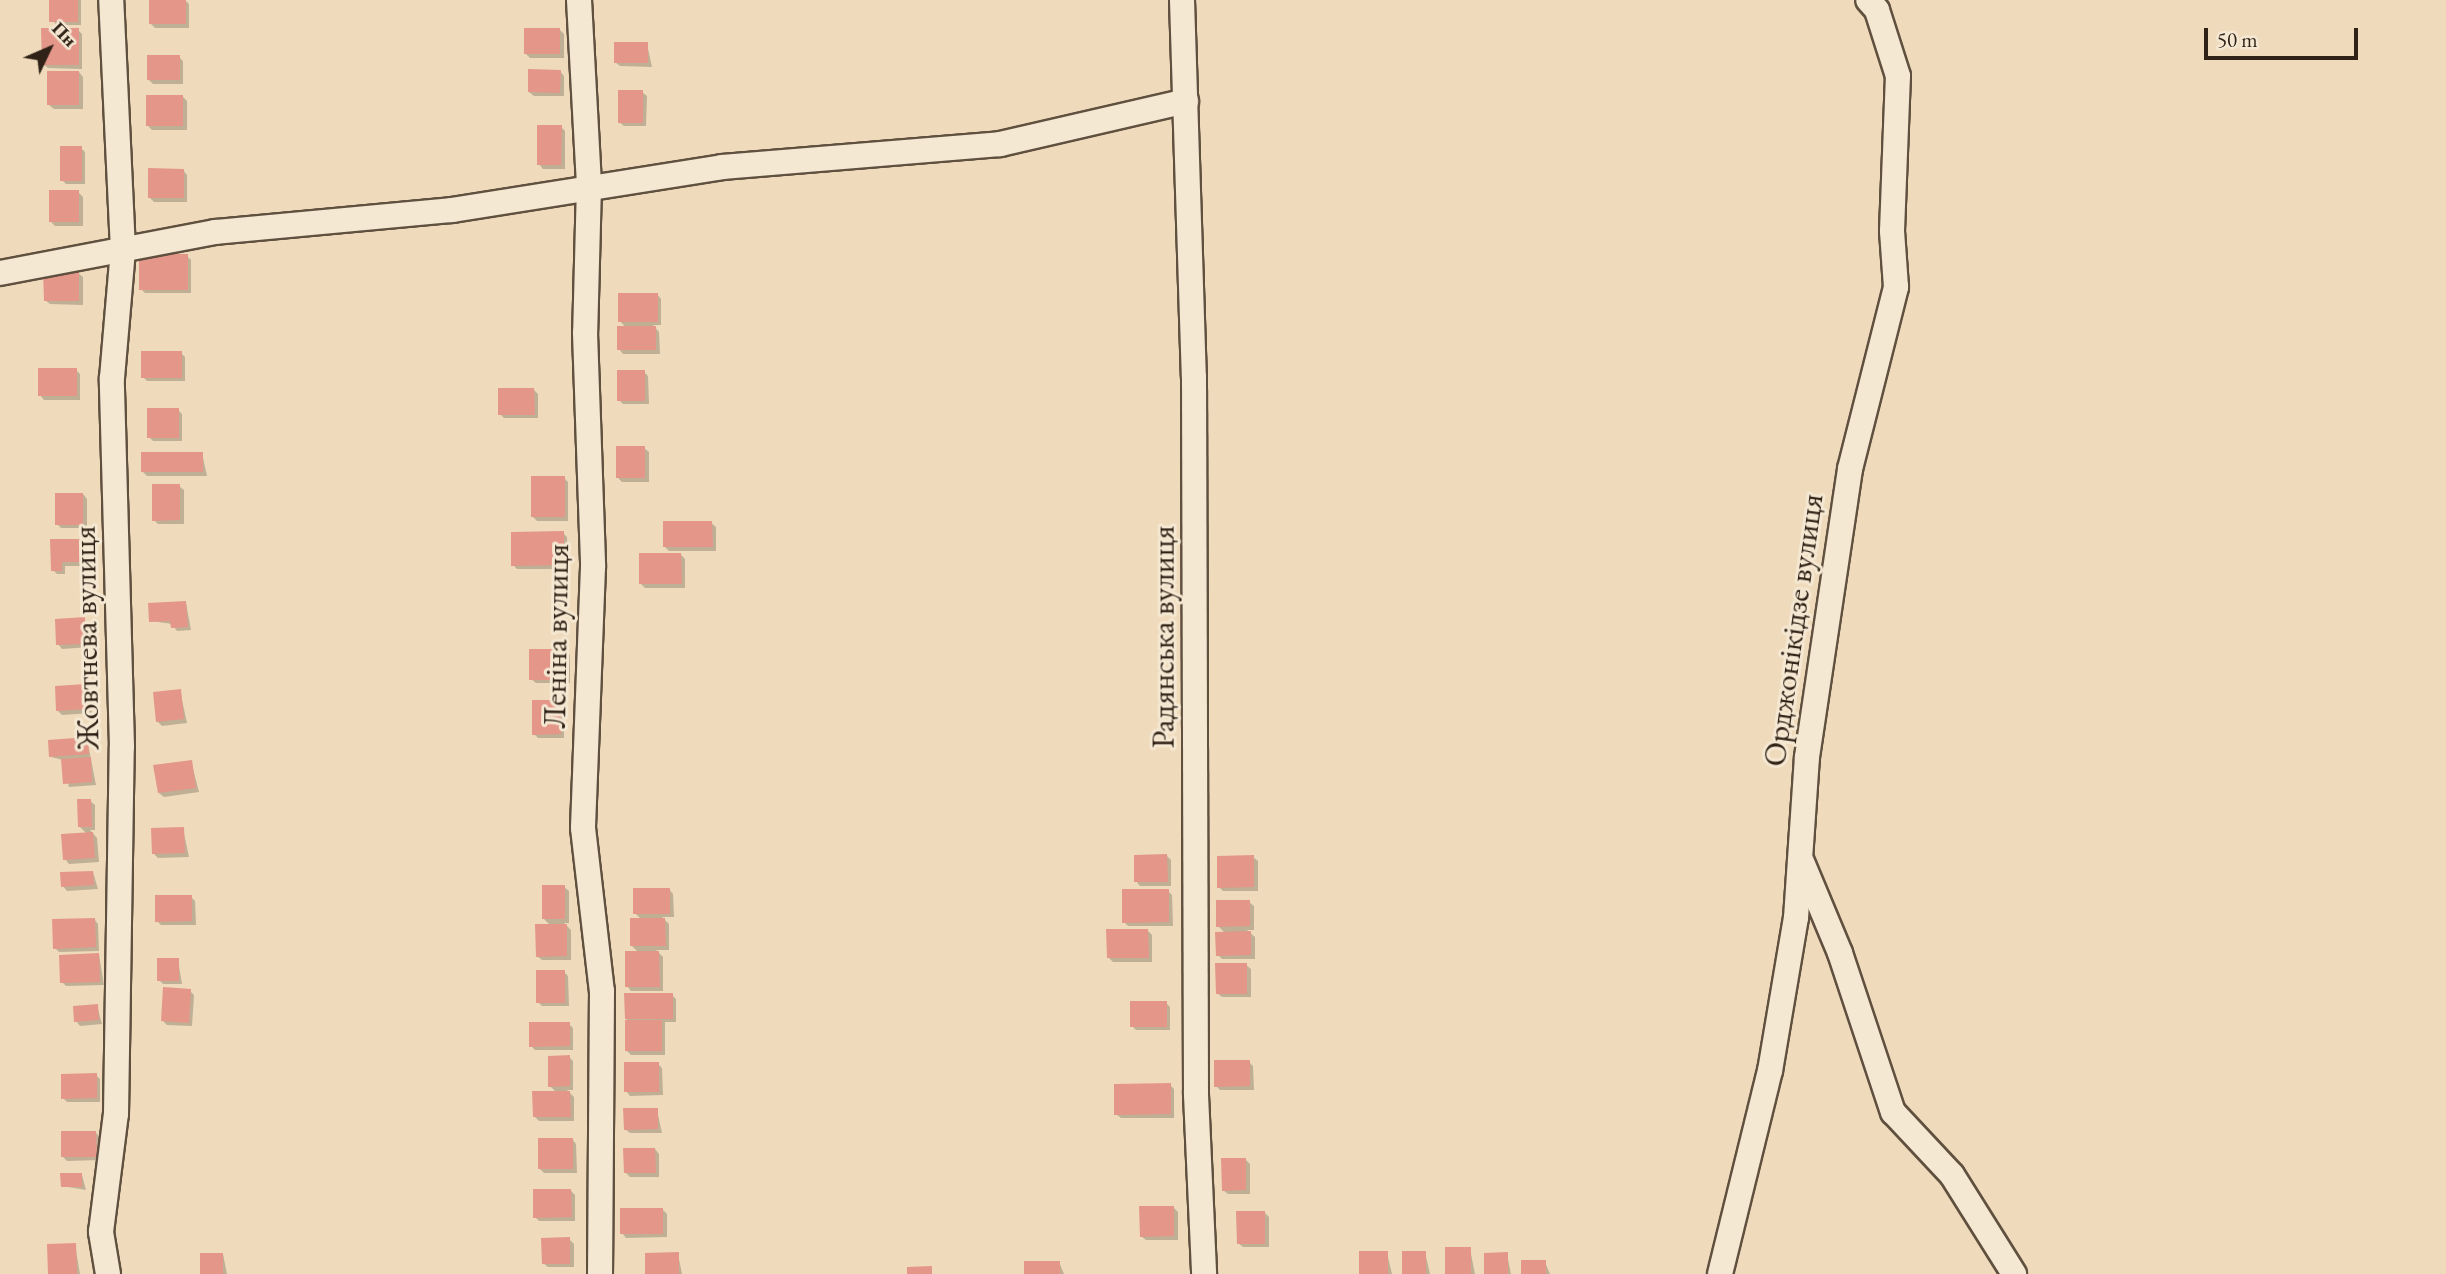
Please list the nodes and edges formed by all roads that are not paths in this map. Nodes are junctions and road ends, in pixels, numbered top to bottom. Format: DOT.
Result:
graph roads {
  1 [pos="111,0"];
  2 [pos="579,0"];
  3 [pos="1182,0"];
  4 [pos="1868,0"];
  5 [pos="1186,101"];
  6 [pos="589,186"];
  7 [pos="122,250"];
  8 [pos="0,273"];
  9 [pos="1800,858"];
  10 [pos="108,1274"];
  11 [pos="600,1274"];
  12 [pos="1204,1274"];
  13 [pos="1720,1274"];
  14 [pos="2014,1274"];
  1 -- 7 [label="street, Жовтнева вулиця"];
  2 -- 6 [label="street, Леніна вулиця"];
  3 -- 5 [label="street, Радянська вулиця"];
  4 -- 9 [label="street, Орджонікідзе вулиця"];
  5 -- 6 [label="street"];
  5 -- 12 [label="street, Радянська вулиця"];
  6 -- 7 [label="street"];
  6 -- 11 [label="street, Леніна вулиця"];
  7 -- 8 [label="street"];
  7 -- 10 [label="street, Жовтнева вулиця"];
  9 -- 13 [label="street, Орджонікідзе вулиця"];
  9 -- 14 [label="street"];
}
